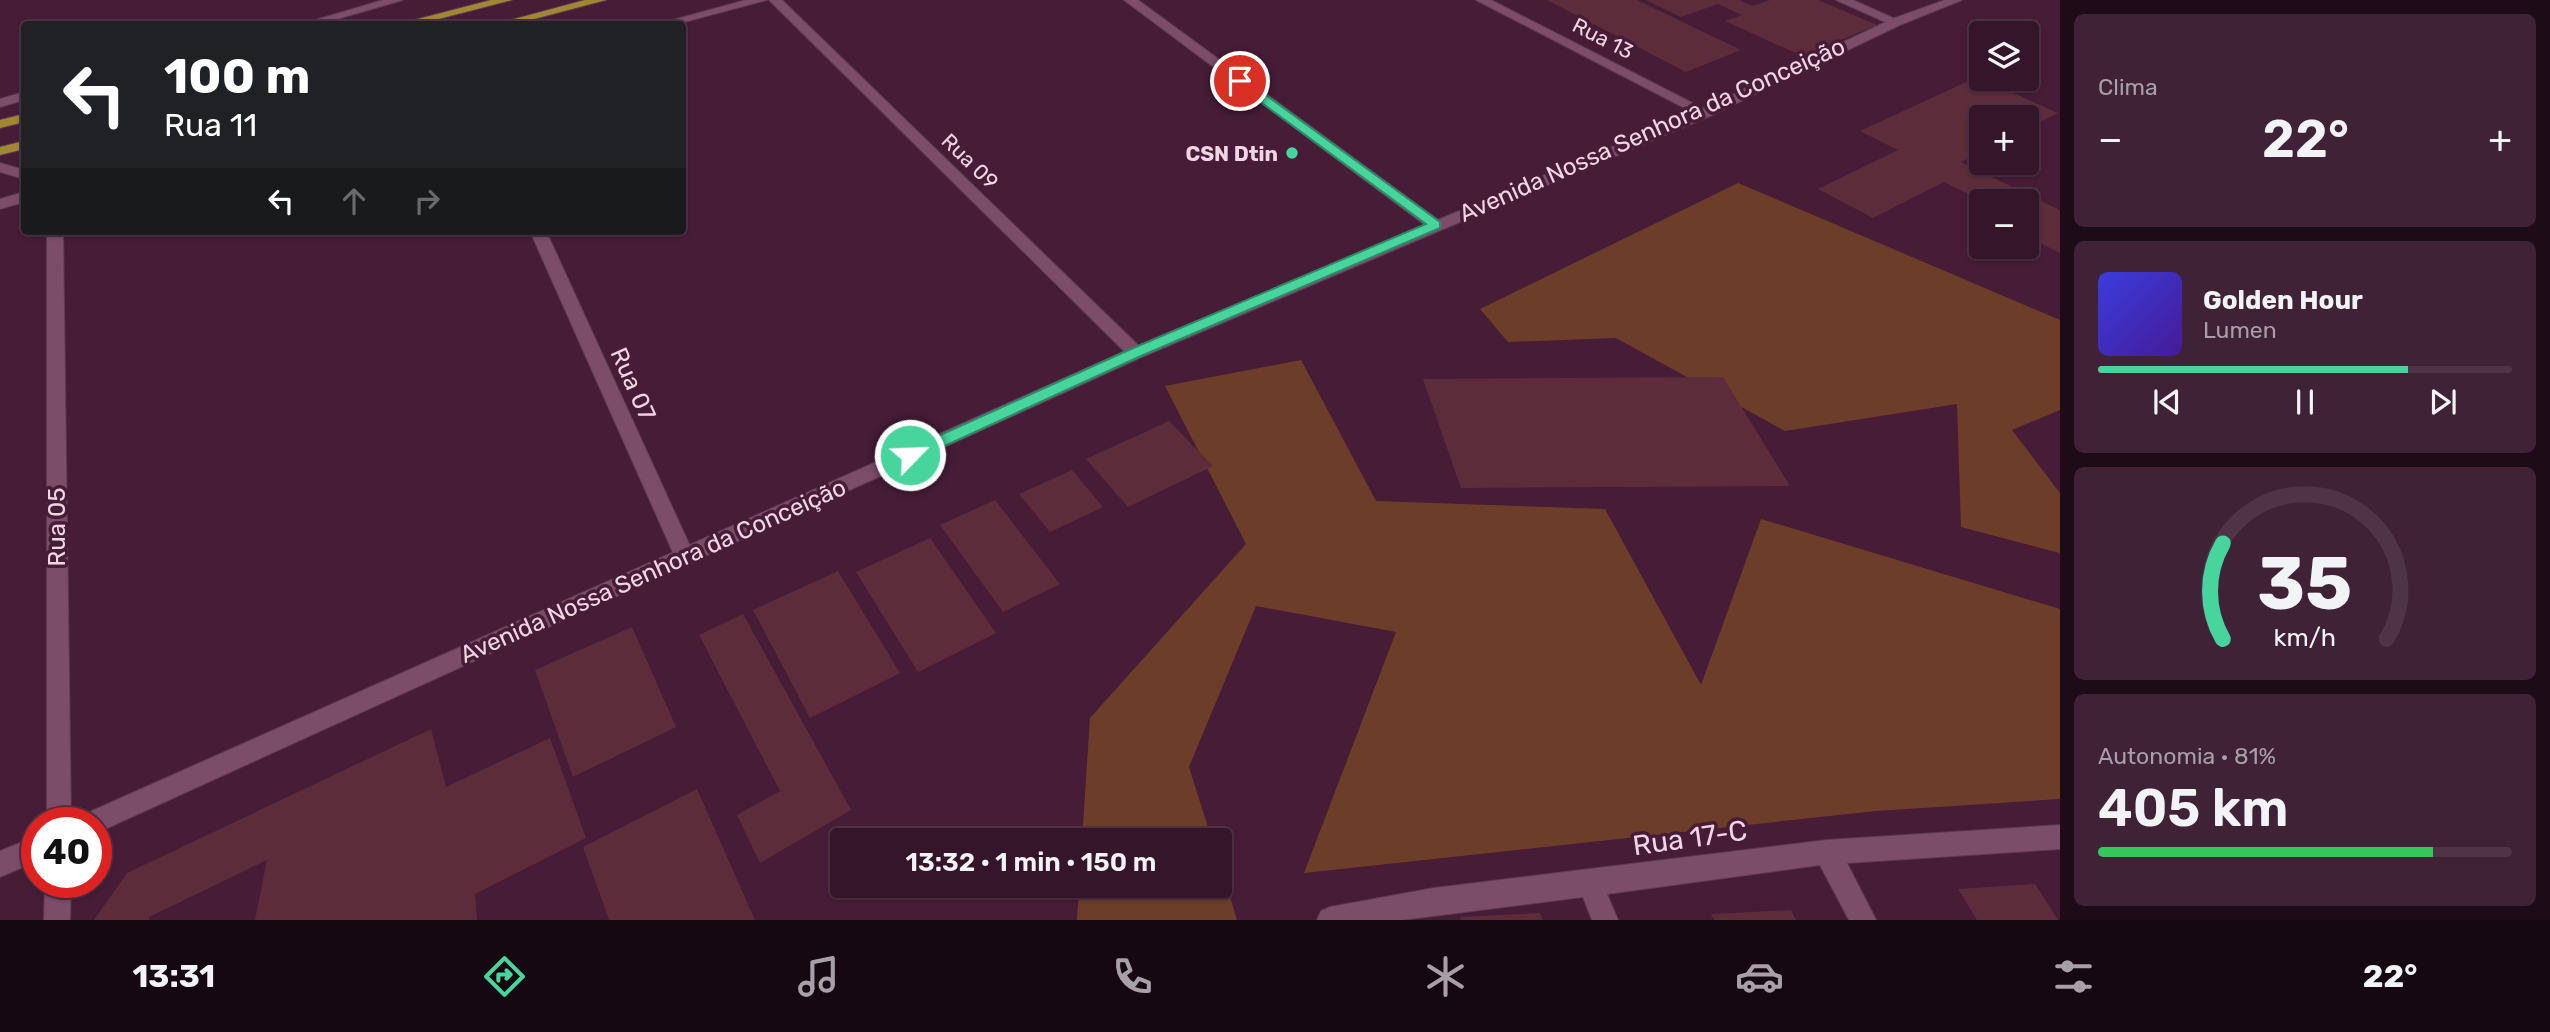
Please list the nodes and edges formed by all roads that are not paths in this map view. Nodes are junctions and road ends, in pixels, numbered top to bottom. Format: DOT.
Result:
graph roads {
  1 [pos="397,0"];
  2 [pos="506,0"];
  3 [pos="600,0"];
  4 [pos="761,0"];
  5 [pos="775,0"];
  6 [pos="1130,0"];
  7 [pos="1482,0"];
  8 [pos="1842,0"];
  9 [pos="1949,1"];
  10 [pos="319,21"];
  11 [pos="418,21"];
  12 [pos="514,21"];
  13 [pos="676,21"];
  14 [pos="1896,22"];
  15 [pos="21,97"];
  16 [pos="0,103"];
  17 [pos="1705,113"];
  18 [pos="21,119"];
  19 [pos="0,124"];
  20 [pos="21,146"];
  21 [pos="0,151"];
  22 [pos="0,167"];
  23 [pos="21,174"];
  24 [pos="21,198"];
  25 [pos="0,204"];
  26 [pos="1435,225"];
  27 [pos="55,235"];
  28 [pos="540,235"];
  29 [pos="1136,353"];
  30 [pos="685,557"];
  31 [pos="59,807"];
  32 [pos="112,814"];
  33 [pos="2060,837"];
  34 [pos="1827,852"];
  35 [pos="21,855"];
  36 [pos="0,864"];
  37 [pos="1590,883"];
  38 [pos="58,898"];
  39 [pos="1373,916"];
  40 [pos="57,920"];
  41 [pos="1330,920"];
  42 [pos="1605,920"];
  43 [pos="1863,920"];
  1 -- 10 [label="street"];
  2 -- 11 [label="main road"];
  3 -- 12 [label="main road"];
  4 -- 13 [label="street"];
  5 -- 29 [label="street, Rua 09"];
  6 -- 26 [label="street"];
  7 -- 17 [label="street, Rua 13"];
  8 -- 14 [label="street"];
  9 -- 14 [label="street, Avenida Nossa Senhora da Conceição"];
  14 -- 17 [label="street, Avenida Nossa Senhora da Conceição"];
  15 -- 16 [label="street"];
  17 -- 26 [label="street, Avenida Nossa Senhora da Conceição"];
  18 -- 19 [label="main road"];
  20 -- 21 [label="main road"];
  22 -- 23 [label="street"];
  24 -- 25 [label="street"];
  26 -- 29 [label="street, Avenida Nossa Senhora da Conceição"];
  27 -- 31 [label="street, Rua 05"];
  28 -- 30 [label="street, Rua 07"];
  29 -- 30 [label="street, Avenida Nossa Senhora da Conceição"];
  30 -- 32 [label="street, Avenida Nossa Senhora da Conceição"];
  33 -- 34 [label="street, Rua 17-C"];
  34 -- 37 [label="street, Rua 17-C"];
  34 -- 43 [label="street"];
  35 -- 36 [label="street"];
  37 -- 39 [label="street, Rua 17-C"];
  37 -- 42 [label="street"];
  38 -- 40 [label="street"];
  39 -- 41 [label="street, Rua 17-C"];
}
